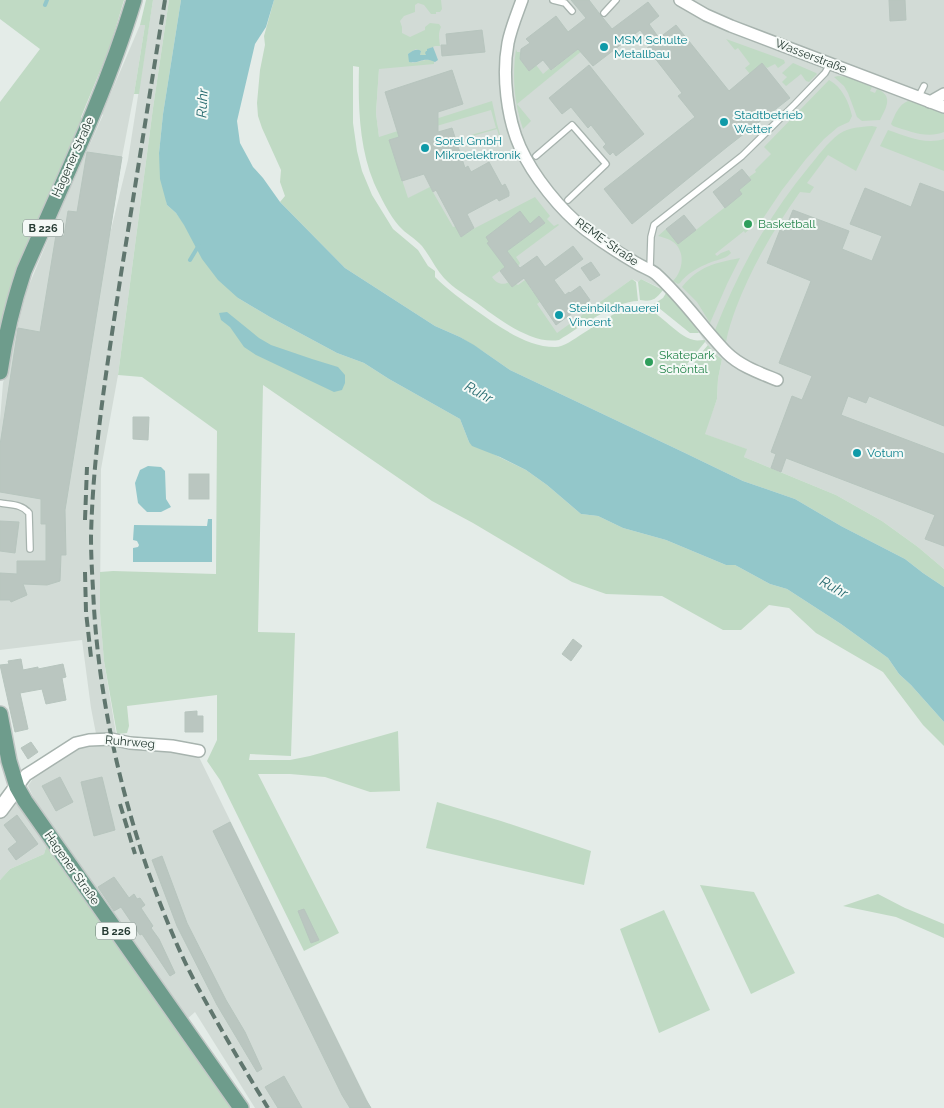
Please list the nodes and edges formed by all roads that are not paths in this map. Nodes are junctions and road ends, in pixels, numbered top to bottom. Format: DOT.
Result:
graph roads {
  1 [pos="134,0"];
  2 [pos="522,0"];
  3 [pos="553,0"];
  4 [pos="616,0"];
  5 [pos="686,2"];
  6 [pos="572,12"];
  7 [pos="604,13"];
  8 [pos="830,64"];
  9 [pos="924,86"];
  10 [pos="944,94"];
  11 [pos="918,98"];
  12 [pos="930,102"];
  13 [pos="944,107"];
  14 [pos="536,156"];
  15 [pos="568,200"];
  16 [pos="650,269"];
  17 [pos="0,372"];
  18 [pos="777,380"];
  19 [pos="0,504"];
  20 [pos="30,549"];
  21 [pos="0,714"];
  22 [pos="198,751"];
  23 [pos="17,787"];
  24 [pos="0,810"];
  25 [pos="241,1108"];
  1 -- 17 [label="main road, Hagener Straße / B 226"];
  2 -- 16 [label="street, REME-Straße"];
  3 -- 6 [label="lane"];
  4 -- 7 [label="lane"];
  5 -- 8 [label="street, Wasserstraße"];
  8 -- 11 [label="street, Wasserstraße"];
  8 -- 16 [label="lane"];
  9 -- 11 [label="lane"];
  10 -- 12 [label="street"];
  11 -- 12 [label="street, Wasserstraße"];
  12 -- 13 [label="street, Wasserstraße"];
  14 -- 15 [label="lane"];
  16 -- 18 [label="street, REME-Straße"];
  19 -- 20 [label="lane"];
  21 -- 23 [label="main road, Hagener Straße / B 226"];
  22 -- 23 [label="street, Ruhrweg"];
  23 -- 24 [label="street"];
  23 -- 25 [label="main road, Hagener Straße / B 226"];
}
